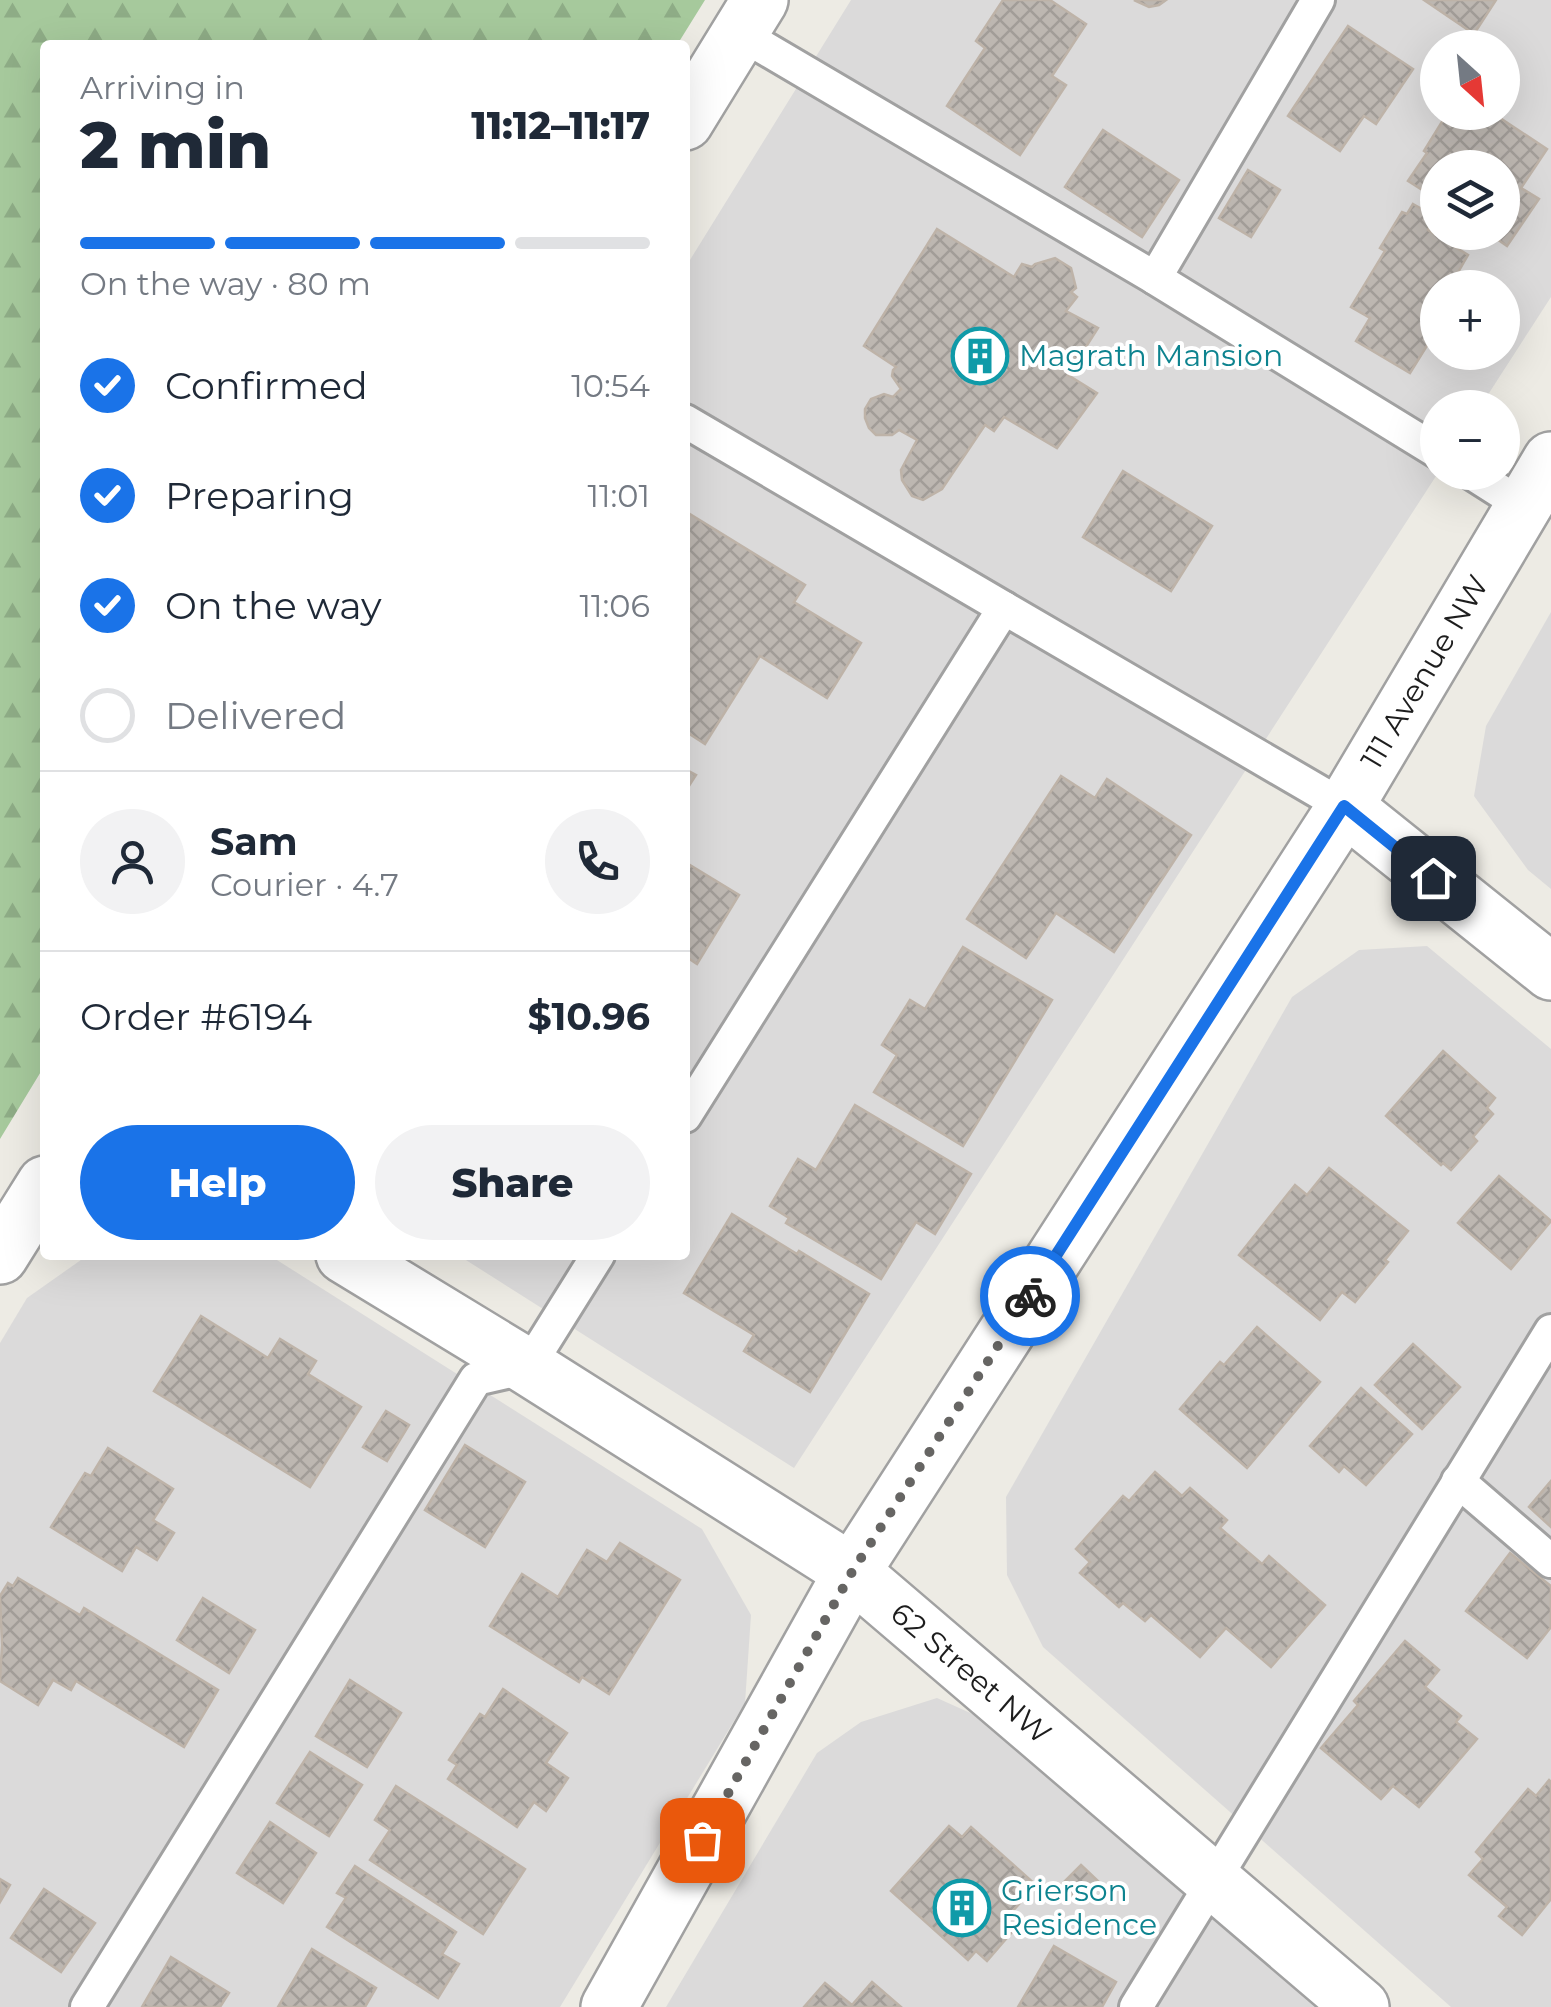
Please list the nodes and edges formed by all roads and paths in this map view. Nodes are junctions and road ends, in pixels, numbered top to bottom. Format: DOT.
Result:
graph roads {
  1 [pos="1318,0"];
  2 [pos="749,16"];
  3 [pos="690,114"];
  4 [pos="1155,278"];
  5 [pos="690,424"];
  6 [pos="1420,441"];
  7 [pos="1551,460"];
  8 [pos="1498,490"];
  9 [pos="1522,505"];
  10 [pos="1004,608"];
  11 [pos="1344,806"];
  12 [pos="1551,972"];
  13 [pos="690,1108"];
  14 [pos="40,1192"];
  15 [pos="0,1256"];
  16 [pos="352,1260"];
  17 [pos="595,1260"];
  18 [pos="1551,1331"];
  19 [pos="528,1367"];
  20 [pos="1458,1481"];
  21 [pos="1551,1560"];
  22 [pos="852,1572"];
  23 [pos="1212,1880"];
  24 [pos="88,2007"];
  25 [pos="609,2007"];
  26 [pos="1136,2007"];
  27 [pos="1361,2007"];
  1 -- 4 [label="lane"];
  2 -- 3 [label="street"];
  2 -- 4 [label="lane"];
  4 -- 6 [label="lane"];
  5 -- 10 [label="lane"];
  7 -- 9 [label="street, 111 Avenue NW"];
  8 -- 9 [label="lane"];
  9 -- 11 [label="street, 111 Avenue NW"];
  10 -- 11 [label="lane"];
  10 -- 13 [label="lane"];
  11 -- 12 [label="street"];
  11 -- 22 [label="street, 111 Avenue NW"];
  14 -- 15 [label="street"];
  16 -- 19 [label="street, 62 Street NW"];
  17 -- 19 [label="lane"];
  18 -- 20 [label="lane"];
  19 -- 22 [label="street, 62 Street NW"];
  19 -- 24 [label="lane"];
  20 -- 21 [label="lane"];
  20 -- 23 [label="lane"];
  22 -- 23 [label="street, 62 Street NW"];
  22 -- 25 [label="street, 111 Avenue NW"];
  23 -- 26 [label="lane"];
  23 -- 27 [label="street, 62 Street NW"];
}
